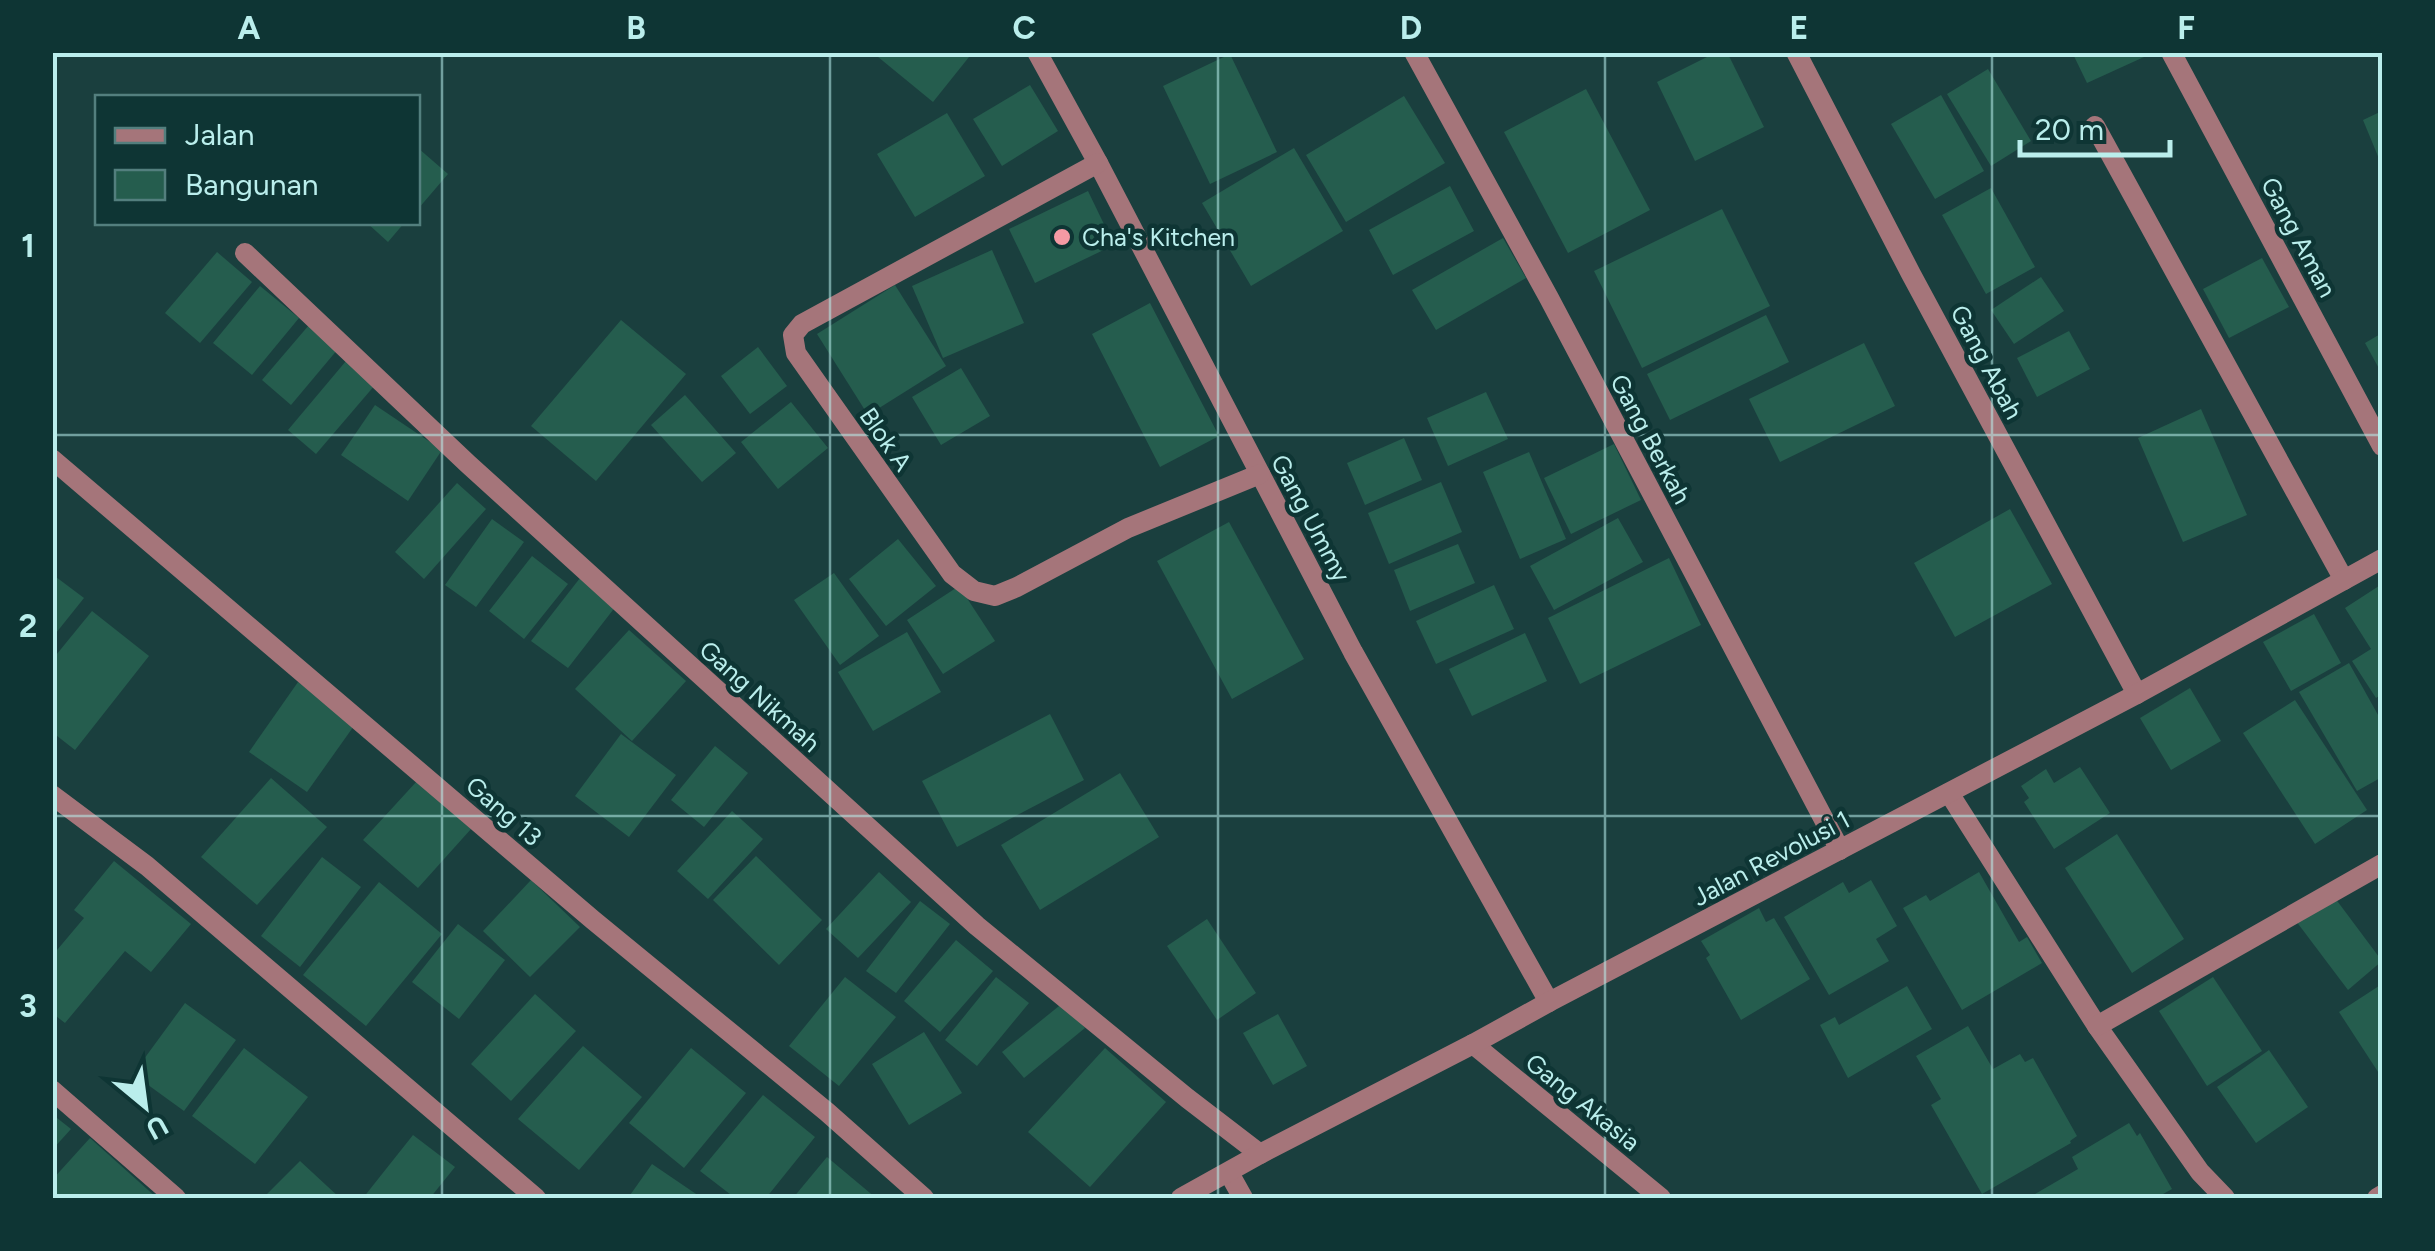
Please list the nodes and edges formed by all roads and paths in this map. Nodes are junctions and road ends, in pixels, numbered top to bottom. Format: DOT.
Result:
graph roads {
  1 [pos="1037,52"];
  2 [pos="1414,52"];
  3 [pos="1796,52"];
  4 [pos="2171,52"];
  5 [pos="2095,126"];
  6 [pos="1098,164"];
  7 [pos="245,252"];
  8 [pos="2382,446"];
  9 [pos="52,459"];
  10 [pos="1260,474"];
  11 [pos="2382,559"];
  12 [pos="2344,580"];
  13 [pos="2137,694"];
  14 [pos="1949,794"];
  15 [pos="52,795"];
  16 [pos="1840,850"];
  17 [pos="2382,864"];
  18 [pos="1549,1002"];
  19 [pos="2097,1026"];
  20 [pos="1473,1044"];
  21 [pos="52,1090"];
  22 [pos="1260,1154"];
  23 [pos="1229,1173"];
  24 [pos="176,1198"];
  25 [pos="536,1198"];
  26 [pos="924,1198"];
  27 [pos="1181,1198"];
  28 [pos="1244,1198"];
  29 [pos="1661,1198"];
  30 [pos="2225,1198"];
  1 -- 6 [label="street, Gang Ummy"];
  2 -- 16 [label="street, Gang Berkah"];
  3 -- 13 [label="street, Gang Abah"];
  4 -- 8 [label="street, Gang Aman"];
  5 -- 12 [label="street"];
  6 -- 10 [label="street, Gang Ummy"];
  6 -- 10 [label="street, Blok A"];
  7 -- 22 [label="street, Gang Nikmah"];
  9 -- 26 [label="street, Gang 13"];
  10 -- 18 [label="street, Gang Ummy"];
  11 -- 12 [label="street, Jalan Revolusi 1"];
  12 -- 13 [label="street, Jalan Revolusi 1"];
  13 -- 14 [label="street, Jalan Revolusi 1"];
  14 -- 16 [label="street, Jalan Revolusi 1"];
  14 -- 19 [label="street"];
  15 -- 25 [label="street"];
  16 -- 18 [label="street, Jalan Revolusi 1"];
  17 -- 19 [label="street"];
  18 -- 20 [label="street, Jalan Revolusi 1"];
  19 -- 30 [label="street"];
  20 -- 22 [label="street, Jalan Revolusi 1"];
  20 -- 29 [label="street, Gang Akasia"];
  21 -- 24 [label="street"];
  22 -- 23 [label="street, Jalan Revolusi 1"];
  23 -- 27 [label="street, Jalan Revolusi 1"];
  23 -- 28 [label="street"];
}
